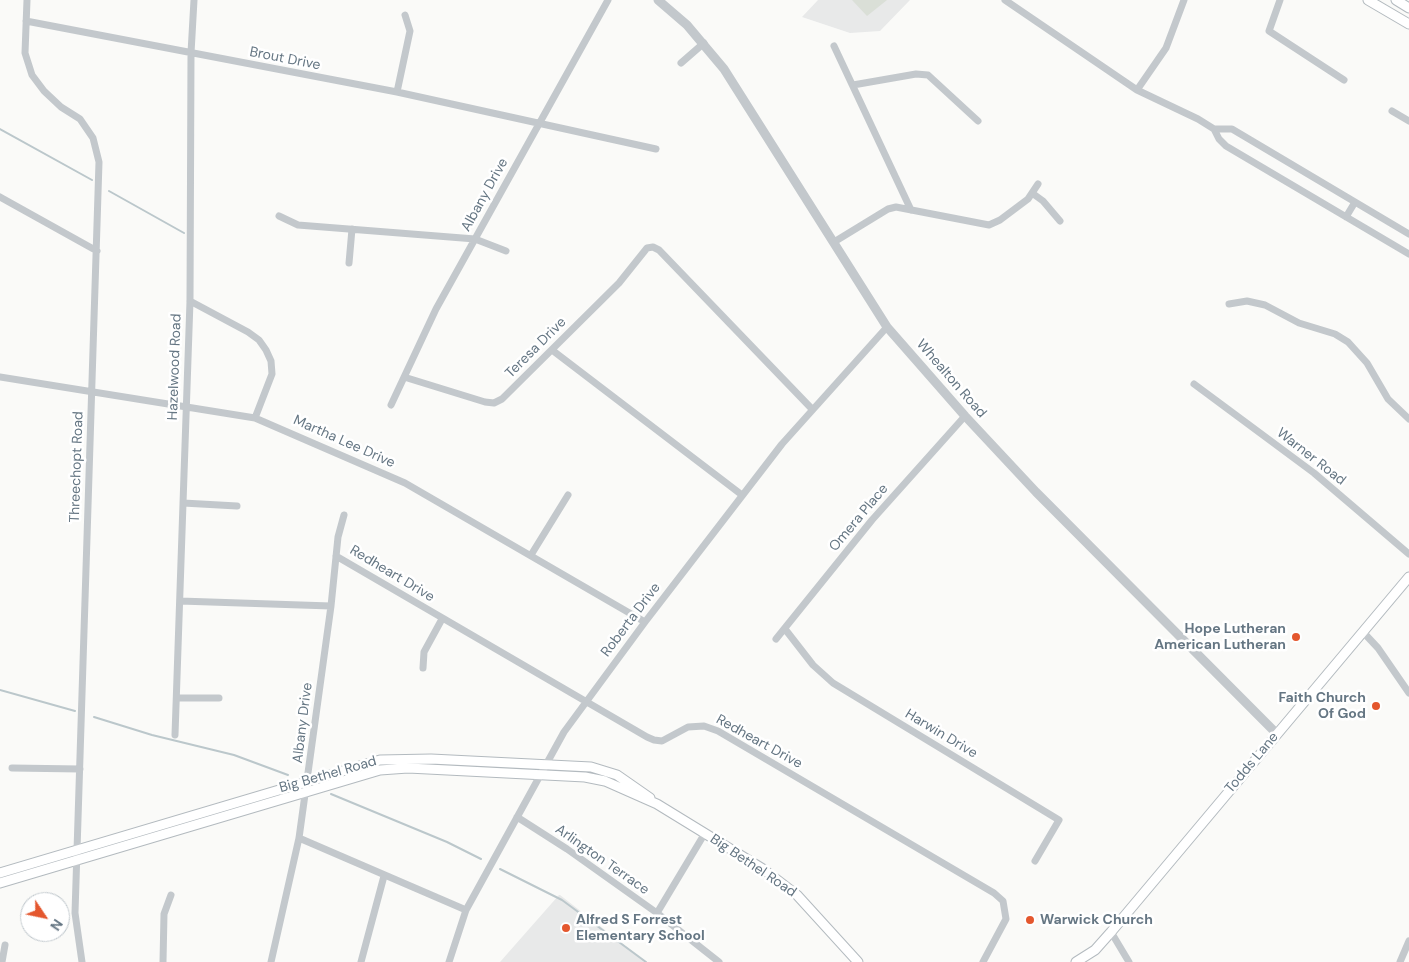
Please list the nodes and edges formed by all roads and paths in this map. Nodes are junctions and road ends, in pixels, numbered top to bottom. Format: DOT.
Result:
graph roads {
  1 [pos="27,0"];
  2 [pos="194,0"];
  3 [pos="608,0"];
  4 [pos="658,0"];
  5 [pos="1005,0"];
  6 [pos="1184,0"];
  7 [pos="1280,0"];
  8 [pos="1368,0"];
  9 [pos="1396,0"];
  10 [pos="1409,8"];
  11 [pos="405,15"];
  12 [pos="26,21"];
  13 [pos="1409,24"];
  14 [pos="704,44"];
  15 [pos="834,46"];
  16 [pos="191,54"];
  17 [pos="681,63"];
  18 [pos="1344,80"];
  19 [pos="853,85"];
  20 [pos="1137,90"];
  21 [pos="397,92"];
  22 [pos="1392,111"];
  23 [pos="978,121"];
  24 [pos="1409,121"];
  25 [pos="540,122"];
  26 [pos="1214,129"];
  27 [pos="656,148"];
  28 [pos="1038,184"];
  29 [pos="1032,193"];
  30 [pos="0,197"];
  31 [pos="1354,202"];
  32 [pos="911,210"];
  33 [pos="279,216"];
  34 [pos="1346,217"];
  35 [pos="1060,221"];
  36 [pos="352,230"];
  37 [pos="1409,234"];
  38 [pos="475,240"];
  39 [pos="834,242"];
  40 [pos="506,250"];
  41 [pos="97,251"];
  42 [pos="1409,254"];
  43 [pos="349,263"];
  44 [pos="190,301"];
  45 [pos="1229,304"];
  46 [pos="888,327"];
  47 [pos="552,350"];
  48 [pos="0,377"];
  49 [pos="404,377"];
  50 [pos="1194,384"];
  51 [pos="92,392"];
  52 [pos="186,405"];
  53 [pos="391,405"];
  54 [pos="812,409"];
  55 [pos="965,416"];
  56 [pos="255,418"];
  57 [pos="1409,419"];
  58 [pos="568,495"];
  59 [pos="742,495"];
  60 [pos="183,503"];
  61 [pos="236,506"];
  62 [pos="344,514"];
  63 [pos="1409,554"];
  64 [pos="532,555"];
  65 [pos="336,556"];
  66 [pos="1409,577"];
  67 [pos="180,601"];
  68 [pos="331,606"];
  69 [pos="442,619"];
  70 [pos="645,622"];
  71 [pos="785,629"];
  72 [pos="1363,632"];
  73 [pos="776,639"];
  74 [pos="422,668"];
  75 [pos="1409,693"];
  76 [pos="177,698"];
  77 [pos="219,698"];
  78 [pos="586,702"];
  79 [pos="1277,734"];
  80 [pos="175,735"];
  81 [pos="420,759"];
  82 [pos="545,765"];
  83 [pos="12,768"];
  84 [pos="419,769"];
  85 [pos="80,770"];
  86 [pos="539,775"];
  87 [pos="308,781"];
  88 [pos="306,791"];
  89 [pos="657,804"];
  90 [pos="516,817"];
  91 [pos="705,833"];
  92 [pos="299,838"];
  93 [pos="77,850"];
  94 [pos="77,860"];
  95 [pos="1035,860"];
  96 [pos="0,873"];
  97 [pos="384,876"];
  98 [pos="0,883"];
  99 [pos="171,895"];
  100 [pos="466,910"];
  101 [pos="656,913"];
  102 [pos="1111,932"];
  103 [pos="1409,941"];
  104 [pos="5,945"];
  105 [pos="1095,950"];
  106 [pos="2,962"];
  107 [pos="82,962"];
  108 [pos="163,962"];
  109 [pos="271,962"];
  110 [pos="361,962"];
  111 [pos="449,962"];
  112 [pos="719,962"];
  113 [pos="858,962"];
  114 [pos="983,962"];
  115 [pos="1076,962"];
  116 [pos="1089,962"];
  117 [pos="1129,962"];
  118 [pos="1400,962"];
  1 -- 12 [label="street, Threechopt Road"];
  2 -- 16 [label="street, Hazelwood Road"];
  3 -- 25 [label="street, Albany Drive"];
  4 -- 14 [label="street, Whealton Road"];
  5 -- 20 [label="street"];
  6 -- 20 [label="street"];
  7 -- 18 [label="street"];
  8 -- 13 [label="main road"];
  9 -- 10 [label="main road"];
  11 -- 21 [label="street"];
  12 -- 16 [label="street, Brout Drive"];
  12 -- 41 [label="street, Threechopt Road"];
  14 -- 17 [label="street"];
  14 -- 39 [label="street, Whealton Road"];
  15 -- 19 [label="street"];
  16 -- 21 [label="street, Brout Drive"];
  16 -- 44 [label="street, Hazelwood Road"];
  19 -- 23 [label="street"];
  19 -- 32 [label="street"];
  20 -- 26 [label="street"];
  21 -- 25 [label="street, Brout Drive"];
  22 -- 24 [label="street"];
  25 -- 27 [label="street, Brout Drive"];
  25 -- 38 [label="street, Albany Drive"];
  26 -- 31 [label="street"];
  26 -- 34 [label="street"];
  28 -- 29 [label="street"];
  29 -- 32 [label="street"];
  29 -- 35 [label="street"];
  30 -- 41 [label="street"];
  31 -- 34 [label="street"];
  31 -- 37 [label="street"];
  32 -- 39 [label="street"];
  33 -- 36 [label="street"];
  34 -- 42 [label="street"];
  36 -- 38 [label="street"];
  36 -- 43 [label="street"];
  38 -- 40 [label="street"];
  38 -- 49 [label="street, Albany Drive"];
  39 -- 46 [label="street, Whealton Road"];
  41 -- 51 [label="street, Threechopt Road"];
  44 -- 52 [label="street, Hazelwood Road"];
  44 -- 56 [label="street"];
  45 -- 57 [label="street"];
  46 -- 54 [label="street, Roberta Drive"];
  46 -- 55 [label="street, Whealton Road"];
  47 -- 49 [label="street, Teresa Drive"];
  47 -- 54 [label="street, Teresa Drive"];
  47 -- 59 [label="street"];
  48 -- 51 [label="street, Martha Lee Drive"];
  49 -- 53 [label="street, Albany Drive"];
  50 -- 63 [label="street, Warner Road"];
  51 -- 52 [label="street, Martha Lee Drive"];
  51 -- 85 [label="street, Threechopt Road"];
  52 -- 56 [label="street, Martha Lee Drive"];
  52 -- 60 [label="street, Hazelwood Road"];
  54 -- 59 [label="street, Roberta Drive"];
  55 -- 71 [label="street, Omera Place"];
  55 -- 79 [label="street, Whealton Road"];
  56 -- 64 [label="street, Martha Lee Drive"];
  58 -- 64 [label="street"];
  59 -- 70 [label="street, Roberta Drive"];
  60 -- 61 [label="street"];
  60 -- 67 [label="street, Hazelwood Road"];
  62 -- 65 [label="street, Albany Drive"];
  64 -- 70 [label="street, Martha Lee Drive"];
  65 -- 68 [label="street, Albany Drive"];
  65 -- 69 [label="street, Redheart Drive"];
  66 -- 72 [label="main road, Todds Lane"];
  67 -- 68 [label="street"];
  67 -- 76 [label="street, Hazelwood Road"];
  68 -- 87 [label="street, Albany Drive"];
  69 -- 74 [label="street"];
  69 -- 78 [label="street, Redheart Drive"];
  70 -- 78 [label="street, Roberta Drive"];
  71 -- 73 [label="street, Omera Place"];
  71 -- 95 [label="street, Harwin Drive"];
  72 -- 75 [label="street"];
  72 -- 79 [label="main road, Todds Lane"];
  76 -- 77 [label="street"];
  76 -- 80 [label="street, Hazelwood Road"];
  78 -- 82 [label="street, Roberta Drive"];
  78 -- 114 [label="street, Redheart Drive"];
  79 -- 102 [label="main road, Todds Lane"];
  81 -- 82 [label="main road, Big Bethel Road"];
  81 -- 84 [label="main road"];
  81 -- 87 [label="main road, Big Bethel Road"];
  82 -- 86 [label="street, Roberta Drive"];
  82 -- 89 [label="main road, Big Bethel Road"];
  83 -- 85 [label="street"];
  84 -- 86 [label="main road, Big Bethel Road"];
  84 -- 88 [label="main road, Big Bethel Road"];
  85 -- 93 [label="street, Threechopt Road"];
  86 -- 89 [label="main road, Big Bethel Road"];
  86 -- 90 [label="street, Roberta Drive"];
  87 -- 88 [label="street, Albany Drive"];
  87 -- 93 [label="main road, Big Bethel Road"];
  88 -- 92 [label="street, Albany Drive"];
  88 -- 94 [label="main road, Big Bethel Road"];
  89 -- 91 [label="main road, Big Bethel Road"];
  90 -- 100 [label="street, Roberta Drive"];
  90 -- 101 [label="street, Arlington Terrace"];
  91 -- 101 [label="street"];
  91 -- 113 [label="main road, Big Bethel Road"];
  92 -- 97 [label="street"];
  92 -- 109 [label="street, Albany Drive"];
  93 -- 94 [label="street, Threechopt Road"];
  93 -- 96 [label="main road, Big Bethel Road"];
  94 -- 98 [label="main road, Big Bethel Road"];
  94 -- 107 [label="street, Threechopt Road"];
  97 -- 100 [label="street"];
  97 -- 110 [label="street"];
  99 -- 108 [label="street"];
  100 -- 111 [label="street, Roberta Drive"];
  101 -- 112 [label="street, Arlington Terrace"];
  102 -- 105 [label="main road, Todds Lane"];
  102 -- 117 [label="street"];
  103 -- 118 [label="street"];
  104 -- 106 [label="street"];
  105 -- 115 [label="main road, Todds Lane"];
  105 -- 116 [label="main road, Todds Lane"];
}
